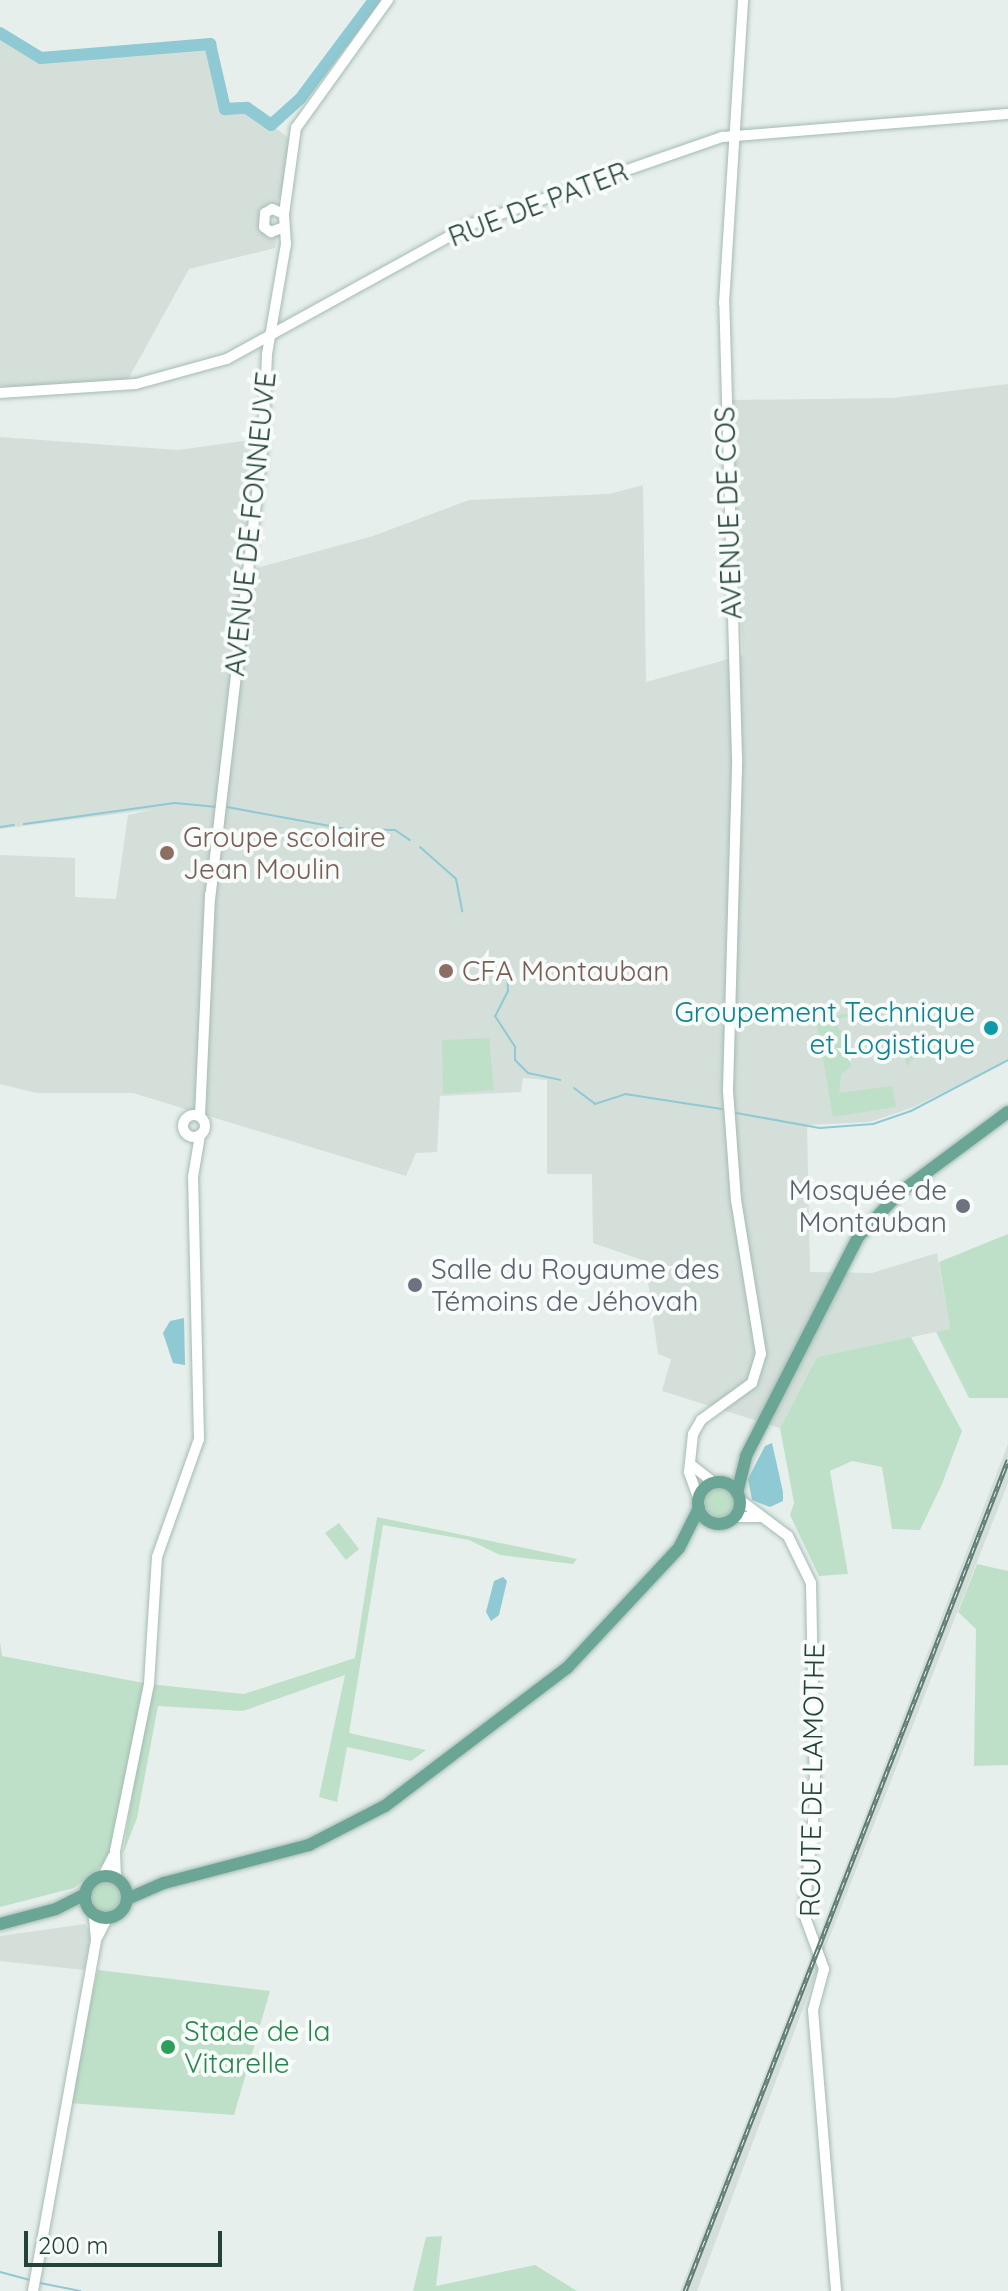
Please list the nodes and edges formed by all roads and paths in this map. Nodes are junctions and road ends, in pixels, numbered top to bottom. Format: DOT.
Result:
graph roads {
  1 [pos="388,0"];
  2 [pos="743,0"];
  3 [pos="1008,114"];
  4 [pos="733,136"];
  5 [pos="287,183"];
  6 [pos="272,209"];
  7 [pos="284,214"];
  8 [pos="284,227"];
  9 [pos="271,232"];
  10 [pos="284,251"];
  11 [pos="269,337"];
  12 [pos="0,393"];
  13 [pos="1008,1112"];
  14 [pos="196,1116"];
  15 [pos="187,1134"];
  16 [pos="200,1135"];
  17 [pos="194,1155"];
  18 [pos="746,1456"];
  19 [pos="690,1464"];
  20 [pos="716,1482"];
  21 [pos="738,1496"];
  22 [pos="699,1504"];
  23 [pos="733,1517"];
  24 [pos="768,1519"];
  25 [pos="714,1523"];
  26 [pos="679,1548"];
  27 [pos="114,1880"];
  28 [pos="164,1883"];
  29 [pos="85,1894"];
  30 [pos="127,1899"];
  31 [pos="56,1909"];
  32 [pos="97,1914"];
  33 [pos="0,1924"];
  34 [pos="34,2284"];
  35 [pos="836,2291"];
  1 -- 5 [label="street, AVENUE DE FONNEUVE"];
  2 -- 4 [label="street, AVENUE DE COS"];
  3 -- 4 [label="street, RUE DE PATER"];
  4 -- 11 [label="street, RUE DE PATER"];
  4 -- 19 [label="street, AVENUE DE COS"];
  5 -- 6 [label="street, AVENUE DE FONNEUVE"];
  5 -- 7 [label="street, AVENUE DE FONNEUVE"];
  6 -- 7 [label="street"];
  6 -- 9 [label="street, AVENUE DE FONNEUVE"];
  7 -- 8 [label="street, AVENUE DE FONNEUVE"];
  8 -- 9 [label="street"];
  8 -- 10 [label="street, AVENUE DE FONNEUVE"];
  9 -- 10 [label="street"];
  10 -- 11 [label="street, AVENUE DE FONNEUVE"];
  11 -- 12 [label="street, RUE DE PATER"];
  11 -- 14 [label="street, AVENUE DE FONNEUVE"];
  13 -- 18 [label="main road"];
  14 -- 15 [label="street"];
  14 -- 16 [label="street"];
  15 -- 16 [label="street"];
  15 -- 17 [label="street"];
  16 -- 17 [label="street"];
  17 -- 27 [label="street"];
  18 -- 20 [label="main road"];
  18 -- 21 [label="main road"];
  19 -- 20 [label="street"];
  19 -- 22 [label="street"];
  20 -- 21 [label="main road"];
  20 -- 22 [label="main road"];
  21 -- 23 [label="main road"];
  21 -- 24 [label="street, ROUTE DE LAMOTHE"];
  22 -- 25 [label="main road"];
  22 -- 26 [label="main road"];
  23 -- 24 [label="street"];
  23 -- 25 [label="main road"];
  24 -- 35 [label="street, ROUTE DE LAMOTHE"];
  25 -- 26 [label="main road"];
  26 -- 28 [label="main road"];
  27 -- 28 [label="main road"];
  27 -- 29 [label="main road"];
  27 -- 30 [label="main road"];
  28 -- 30 [label="main road"];
  29 -- 31 [label="main road"];
  29 -- 32 [label="main road"];
  30 -- 32 [label="main road"];
  31 -- 32 [label="main road"];
  31 -- 33 [label="main road"];
  32 -- 34 [label="street"];
}
